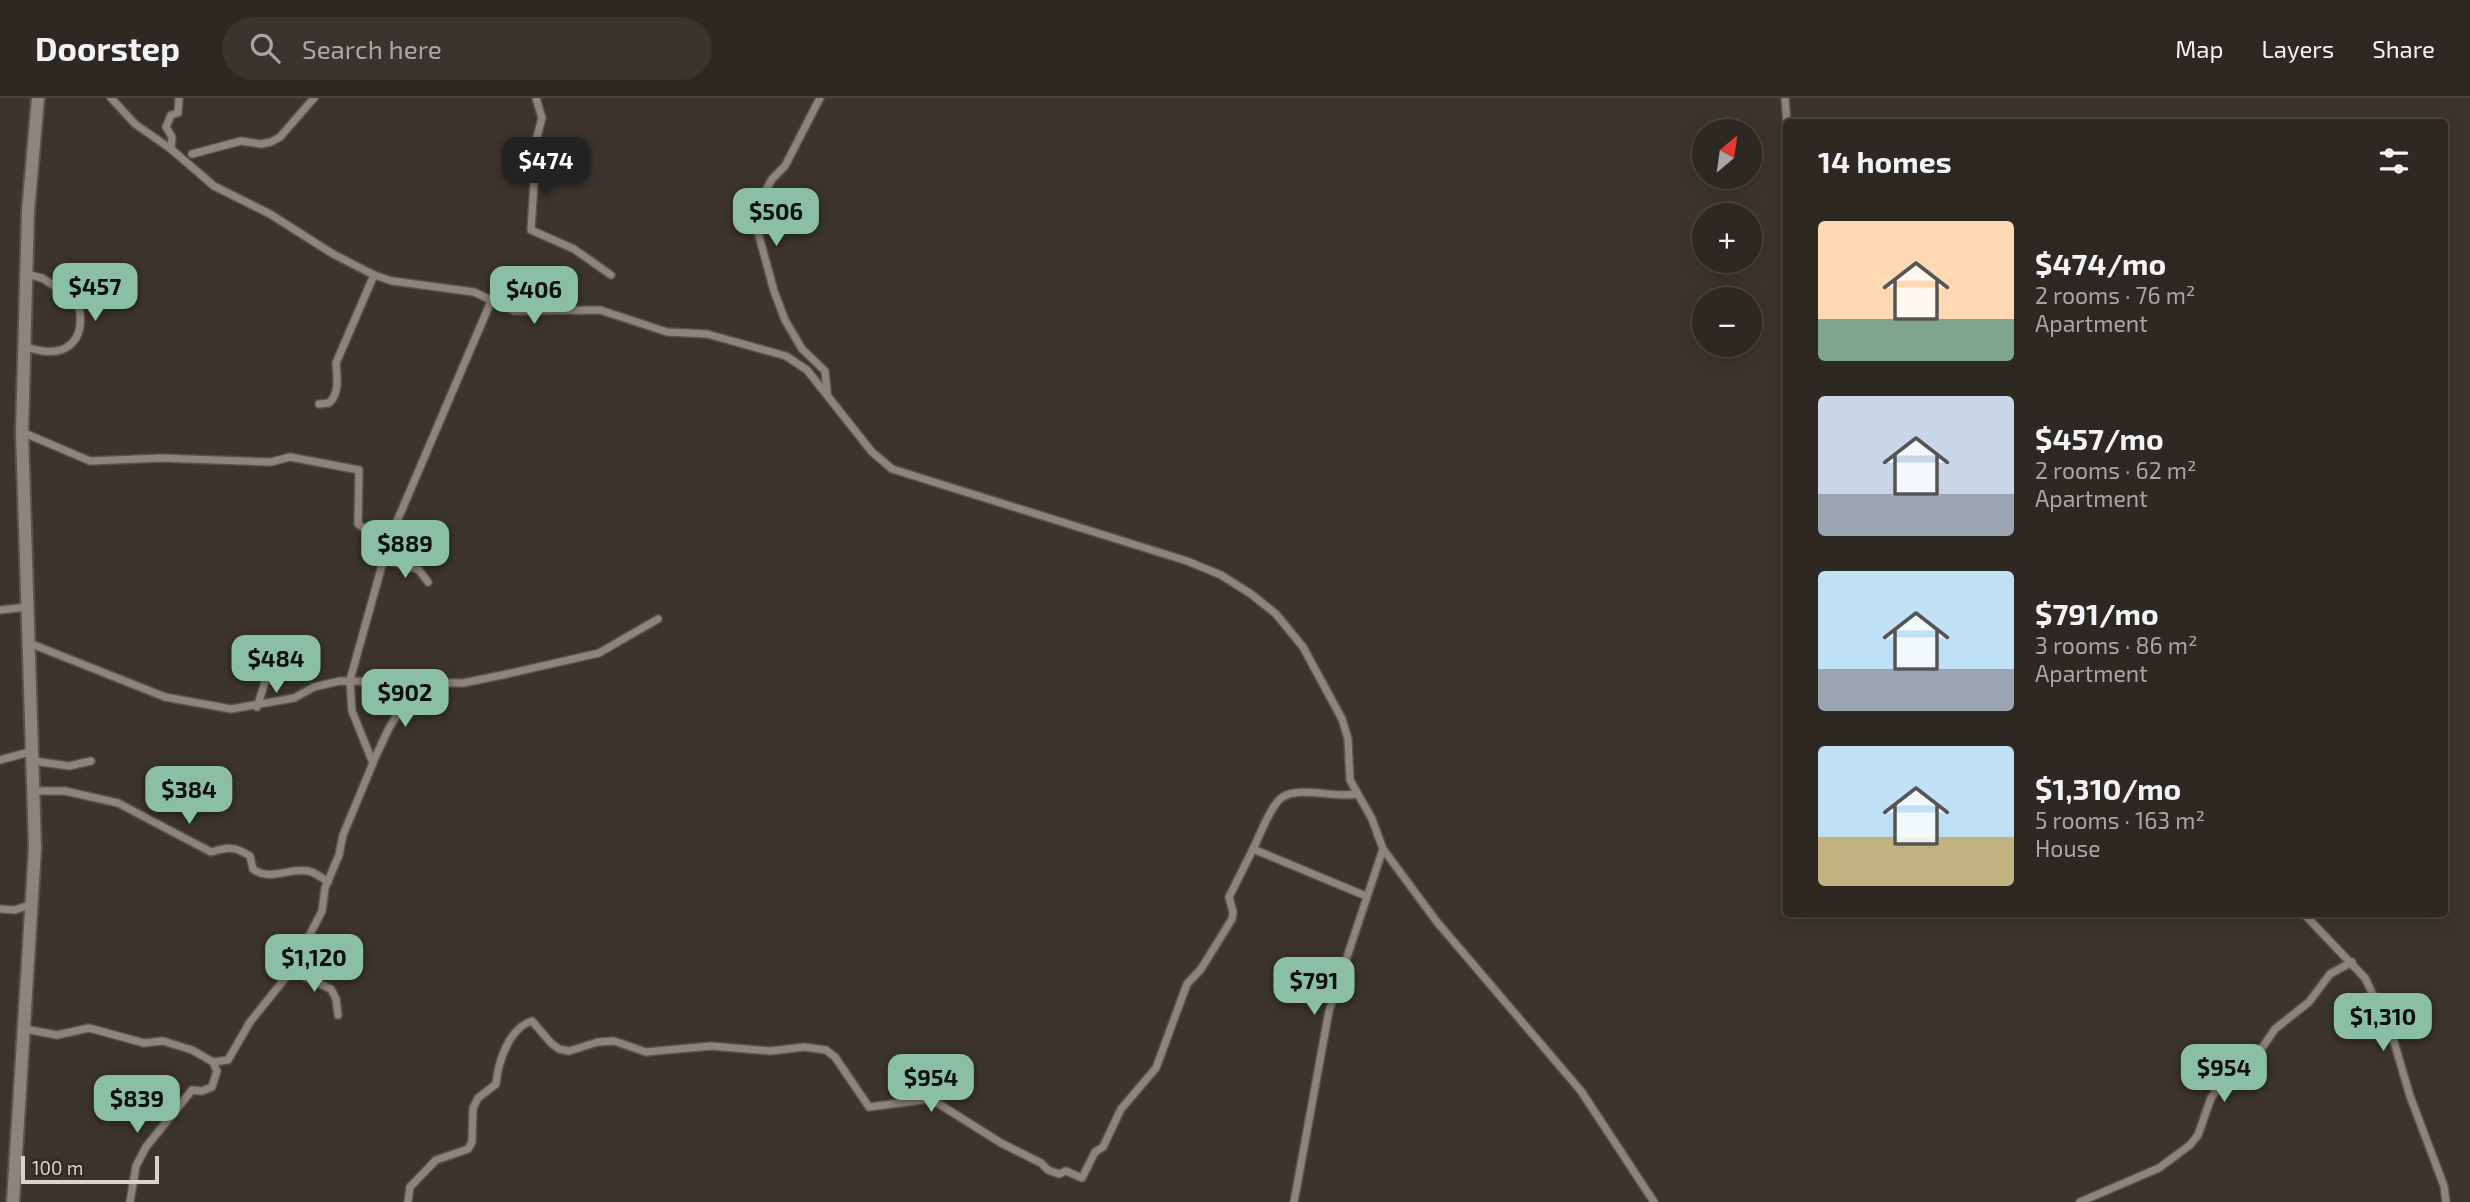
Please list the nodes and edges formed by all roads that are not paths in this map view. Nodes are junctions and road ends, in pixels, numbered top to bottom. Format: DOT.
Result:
graph roads {
  1 [pos="38,98"];
  2 [pos="111,98"];
  3 [pos="179,98"];
  4 [pos="314,98"];
  5 [pos="536,98"];
  6 [pos="820,98"];
  7 [pos="1785,98"];
  8 [pos="1787,119"];
  9 [pos="171,149"];
  10 [pos="192,154"];
  11 [pos="26,274"];
  12 [pos="374,275"];
  13 [pos="611,275"];
  14 [pos="492,299"];
  15 [pos="24,346"];
  16 [pos="827,392"];
  17 [pos="319,404"];
  18 [pos="22,432"];
  19 [pos="387,549"];
  20 [pos="383,559"];
  21 [pos="428,582"];
  22 [pos="28,607"];
  23 [pos="0,610"];
  24 [pos="658,620"];
  25 [pos="29,643"];
  26 [pos="268,673"];
  27 [pos="350,680"];
  28 [pos="417,683"];
  29 [pos="257,707"];
  30 [pos="33,756"];
  31 [pos="0,760"];
  32 [pos="91,761"];
  33 [pos="373,763"];
  34 [pos="34,791"];
  35 [pos="1356,794"];
  36 [pos="1252,849"];
  37 [pos="1383,849"];
  38 [pos="328,882"];
  39 [pos="1366,896"];
  40 [pos="33,903"];
  41 [pos="0,909"];
  42 [pos="2307,917"];
  43 [pos="2353,962"];
  44 [pos="291,971"];
  45 [pos="338,1016"];
  46 [pos="26,1029"];
  47 [pos="213,1062"];
  48 [pos="13,1197"];
  49 [pos="3,1202"];
  50 [pos="130,1202"];
  51 [pos="408,1202"];
  52 [pos="1294,1202"];
  53 [pos="1654,1202"];
  54 [pos="2080,1202"];
  55 [pos="2446,1202"];
  1 -- 11 [label="main road"];
  2 -- 9 [label="street"];
  3 -- 9 [label="street"];
  4 -- 10 [label="street"];
  5 -- 13 [label="street"];
  6 -- 16 [label="street"];
  7 -- 8 [label="street"];
  9 -- 12 [label="street"];
  11 -- 15 [label="main road"];
  11 -- 15 [label="street"];
  12 -- 14 [label="street"];
  12 -- 17 [label="street"];
  14 -- 16 [label="street"];
  14 -- 19 [label="street"];
  15 -- 18 [label="main road"];
  16 -- 35 [label="street"];
  18 -- 19 [label="street"];
  18 -- 22 [label="main road"];
  19 -- 20 [label="street"];
  20 -- 21 [label="street"];
  20 -- 27 [label="street"];
  22 -- 23 [label="street"];
  22 -- 25 [label="main road"];
  24 -- 28 [label="street"];
  25 -- 29 [label="street"];
  25 -- 30 [label="main road"];
  26 -- 29 [label="street"];
  27 -- 28 [label="street"];
  27 -- 29 [label="street"];
  27 -- 33 [label="street"];
  28 -- 33 [label="street"];
  30 -- 31 [label="street"];
  30 -- 32 [label="street"];
  30 -- 34 [label="main road"];
  33 -- 38 [label="street"];
  34 -- 38 [label="street"];
  34 -- 40 [label="main road"];
  35 -- 36 [label="street"];
  35 -- 37 [label="street"];
  36 -- 39 [label="street"];
  36 -- 51 [label="street"];
  37 -- 39 [label="street"];
  37 -- 53 [label="street"];
  38 -- 44 [label="street"];
  39 -- 52 [label="street"];
  40 -- 41 [label="street"];
  40 -- 46 [label="main road"];
  42 -- 43 [label="street"];
  43 -- 54 [label="street"];
  43 -- 55 [label="street"];
  44 -- 45 [label="street"];
  44 -- 47 [label="street"];
  46 -- 47 [label="street"];
  46 -- 48 [label="main road"];
  47 -- 50 [label="street"];
  48 -- 49 [label="street"];
}
